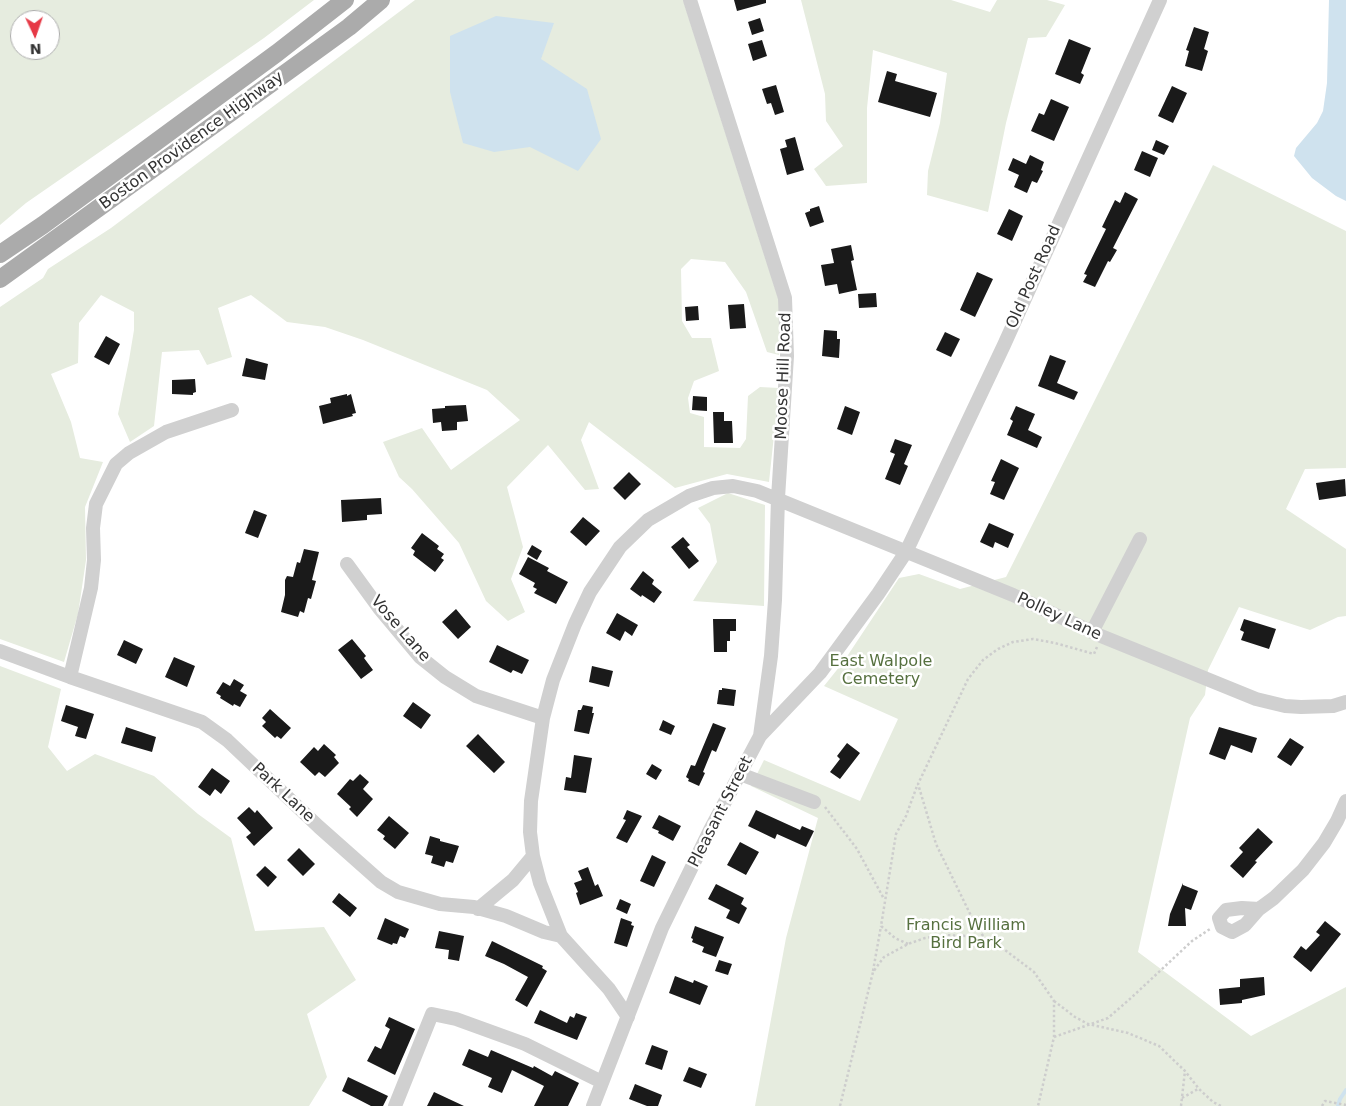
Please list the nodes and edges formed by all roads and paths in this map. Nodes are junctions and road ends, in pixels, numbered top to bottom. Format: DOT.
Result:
graph roads {
  1 [pos="345,0"];
  2 [pos="381,0"];
  3 [pos="690,0"];
  4 [pos="1160,0"];
  5 [pos="0,254"];
  6 [pos="0,279"];
  7 [pos="232,410"];
  8 [pos="778,498"];
  9 [pos="1140,539"];
  10 [pos="906,552"];
  11 [pos="347,564"];
  12 [pos="1097,634"];
  13 [pos="0,651"];
  14 [pos="70,677"];
  15 [pos="1346,702"];
  16 [pos="543,718"];
  17 [pos="760,736"];
  18 [pos="740,774"];
  19 [pos="918,784"];
  20 [pos="1346,801"];
  21 [pos="814,802"];
  22 [pos="533,856"];
  23 [pos="885,900"];
  24 [pos="478,909"];
  25 [pos="1221,924"];
  26 [pos="881,926"];
  27 [pos="561,936"];
  28 [pos="908,944"];
  29 [pos="990,944"];
  30 [pos="872,972"];
  31 [pos="1054,1001"];
  32 [pos="628,1017"];
  33 [pos="1088,1024"];
  34 [pos="1054,1037"];
  35 [pos="1185,1071"];
  36 [pos="602,1082"];
  37 [pos="1199,1089"];
  38 [pos="1182,1098"];
  39 [pos="1346,1105"];
  40 [pos="395,1106"];
  41 [pos="593,1106"];
  42 [pos="840,1106"];
  43 [pos="1038,1106"];
  44 [pos="1181,1106"];
  45 [pos="1221,1106"];
  46 [pos="1322,1106"];
  1 -- 5 [label="main road, Boston Providence Highway"];
  2 -- 6 [label="main road, Boston Providence Highway"];
  3 -- 8 [label="street, Moose Hill Road"];
  4 -- 10 [label="street, Old Post Road"];
  7 -- 14 [label="street"];
  8 -- 10 [label="street, Polley Lane"];
  8 -- 16 [label="street, Polley Lane"];
  8 -- 17 [label="street, Moose Hill Road"];
  9 -- 12 [label="street"];
  10 -- 12 [label="street, Polley Lane"];
  10 -- 17 [label="street, Pleasant Street"];
  11 -- 16 [label="street, Vose Lane"];
  12 -- 15 [label="street, Polley Lane"];
  12 -- 19 [label="path"];
  13 -- 14 [label="street, Park Lane"];
  14 -- 24 [label="street, Park Lane"];
  16 -- 22 [label="street, Polley Lane"];
  17 -- 18 [label="street, Pleasant Street"];
  18 -- 21 [label="street"];
  18 -- 32 [label="street, Pleasant Street"];
  19 -- 23 [label="path"];
  19 -- 29 [label="path"];
  20 -- 25 [label="street"];
  21 -- 23 [label="path"];
  22 -- 24 [label="street"];
  22 -- 27 [label="street, Polley Lane"];
  23 -- 26 [label="path"];
  24 -- 27 [label="street, Park Lane"];
  25 -- 33 [label="path"];
  26 -- 28 [label="path"];
  26 -- 30 [label="path"];
  27 -- 32 [label="street"];
  28 -- 29 [label="path"];
  28 -- 30 [label="path"];
  29 -- 31 [label="path"];
  30 -- 42 [label="path"];
  31 -- 33 [label="path"];
  31 -- 34 [label="path"];
  32 -- 36 [label="street, Pleasant Street"];
  33 -- 34 [label="path"];
  33 -- 35 [label="path"];
  34 -- 43 [label="path"];
  35 -- 37 [label="path"];
  35 -- 38 [label="path"];
  36 -- 40 [label="street"];
  36 -- 41 [label="street, Pleasant Street"];
  37 -- 38 [label="path"];
  37 -- 45 [label="path"];
  38 -- 44 [label="path"];
  39 -- 46 [label="path"];
}
